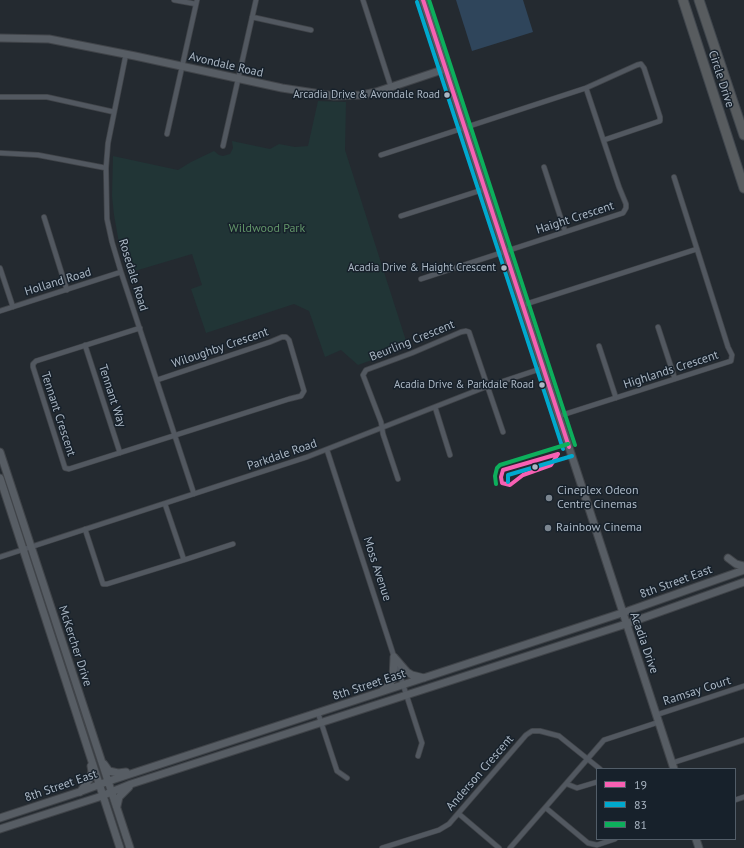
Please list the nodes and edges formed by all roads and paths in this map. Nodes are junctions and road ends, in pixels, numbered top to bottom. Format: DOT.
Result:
graph roads {
  1 [pos="174,0"];
  2 [pos="256,0"];
  3 [pos="363,0"];
  4 [pos="423,0"];
  5 [pos="678,0"];
  6 [pos="683,0"];
  7 [pos="700,0"];
  8 [pos="706,0"];
  9 [pos="196,2"];
  10 [pos="252,17"];
  11 [pos="311,30"];
  12 [pos="0,38"];
  13 [pos="715,43"];
  14 [pos="126,54"];
  15 [pos="183,66"];
  16 [pos="445,69"];
  17 [pos="238,79"];
  18 [pos="391,86"];
  19 [pos="586,88"];
  20 [pos="714,96"];
  21 [pos="0,97"];
  22 [pos="114,112"];
  23 [pos="465,128"];
  24 [pos="167,134"];
  25 [pos="744,134"];
  26 [pos="604,140"];
  27 [pos="223,146"];
  28 [pos="0,153"];
  29 [pos="381,155"];
  30 [pos="544,167"];
  31 [pos="106,168"];
  32 [pos="674,177"];
  33 [pos="744,188"];
  34 [pos="485,189"];
  35 [pos="401,216"];
  36 [pos="44,217"];
  37 [pos="565,231"];
  38 [pos="697,249"];
  39 [pos="505,251"];
  40 [pos="0,268"];
  41 [pos="121,272"];
  42 [pos="421,279"];
  43 [pos="67,290"];
  44 [pos="523,305"];
  45 [pos="13,307"];
  46 [pos="0,311"];
  47 [pos="658,326"];
  48 [pos="140,328"];
  49 [pos="85,345"];
  50 [pos="599,346"];
  51 [pos="542,368"];
  52 [pos="675,379"];
  53 [pos="157,380"];
  54 [pos="488,386"];
  55 [pos="616,398"];
  56 [pos="435,407"];
  57 [pos="559,416"];
  58 [pos="382,428"];
  59 [pos="503,432"];
  60 [pos="175,436"];
  61 [pos="327,450"];
  62 [pos="0,452"];
  63 [pos="120,453"];
  64 [pos="450,455"];
  65 [pos="0,478"];
  66 [pos="398,479"];
  67 [pos="194,494"];
  68 [pos="165,504"];
  69 [pos="85,529"];
  70 [pos="233,544"];
  71 [pos="31,547"];
  72 [pos="23,549"];
  73 [pos="0,557"];
  74 [pos="728,558"];
  75 [pos="184,560"];
  76 [pos="744,566"];
  77 [pos="744,570"];
  78 [pos="744,582"];
  79 [pos="622,613"];
  80 [pos="626,624"];
  81 [pos="394,657"];
  82 [pos="424,678"];
  83 [pos="403,685"];
  84 [pos="744,686"];
  85 [pos="380,692"];
  86 [pos="406,695"];
  87 [pos="318,713"];
  88 [pos="657,718"];
  89 [pos="321,723"];
  90 [pos="744,740"];
  91 [pos="418,756"];
  92 [pos="91,758"];
  93 [pos="587,759"];
  94 [pos="102,761"];
  95 [pos="673,766"];
  96 [pos="599,768"];
  97 [pos="146,769"];
  98 [pos="347,778"];
  99 [pos="109,781"];
  100 [pos="596,782"];
  101 [pos="99,784"];
  102 [pos="132,784"];
  103 [pos="566,784"];
  104 [pos="80,792"];
  105 [pos="112,792"];
  106 [pos="103,795"];
  107 [pos="83,802"];
  108 [pos="117,806"];
  109 [pos="546,808"];
  110 [pos="108,812"];
  111 [pos="459,814"];
  112 [pos="0,818"];
  113 [pos="0,829"];
  114 [pos="612,840"];
  115 [pos="120,848"];
  116 [pos="130,848"];
  117 [pos="382,848"];
  118 [pos="499,848"];
  119 [pos="510,848"];
  1 -- 9 [label="street"];
  2 -- 10 [label="street"];
  3 -- 18 [label="street"];
  4 -- 16 [label="main road, Acadia Drive"];
  5 -- 20 [label="highway"];
  6 -- 20 [label="highway, Circle Drive"];
  7 -- 13 [label="highway, Circle Drive"];
  8 -- 13 [label="highway"];
  9 -- 15 [label="street"];
  10 -- 11 [label="street"];
  10 -- 17 [label="street"];
  12 -- 14 [label="main road, Avondale Road"];
  13 -- 25 [label="highway, Circle Drive"];
  14 -- 15 [label="main road, Avondale Road"];
  14 -- 22 [label="street, Rosedale Road"];
  15 -- 17 [label="main road, Avondale Road"];
  15 -- 24 [label="street"];
  16 -- 18 [label="main road, Avondale Road"];
  16 -- 23 [label="main road, Acadia Drive"];
  17 -- 18 [label="main road, Avondale Road"];
  17 -- 27 [label="street"];
  19 -- 23 [label="street"];
  19 -- 26 [label="street, Haight Crescent"];
  19 -- 26 [label="street"];
  20 -- 33 [label="highway, Circle Drive"];
  21 -- 22 [label="street"];
  22 -- 31 [label="street, Rosedale Road"];
  23 -- 29 [label="street"];
  23 -- 34 [label="main road, Acadia Drive"];
  26 -- 37 [label="street, Haight Crescent"];
  28 -- 31 [label="street"];
  30 -- 37 [label="street"];
  31 -- 41 [label="street, Rosedale Road"];
  32 -- 38 [label="street"];
  34 -- 35 [label="street"];
  34 -- 39 [label="main road, Acadia Drive"];
  36 -- 43 [label="street"];
  37 -- 39 [label="street, Haight Crescent"];
  38 -- 44 [label="street"];
  38 -- 52 [label="street, Highlands Crescent"];
  39 -- 42 [label="street, Haight Crescent"];
  39 -- 44 [label="main road, Acadia Drive"];
  40 -- 45 [label="street"];
  41 -- 43 [label="street, Holland Road"];
  41 -- 48 [label="street, Rosedale Road"];
  43 -- 45 [label="street, Holland Road"];
  44 -- 51 [label="main road, Acadia Drive"];
  45 -- 46 [label="street, Holland Road"];
  47 -- 52 [label="street"];
  48 -- 49 [label="street, Tennant Crescent"];
  48 -- 53 [label="street, Rosedale Road"];
  49 -- 63 [label="street, Tennant Way"];
  49 -- 63 [label="street, Tennant Crescent"];
  50 -- 55 [label="street"];
  51 -- 54 [label="street, Parkdale Road"];
  51 -- 57 [label="main road, Acadia Drive"];
  52 -- 55 [label="street, Highlands Crescent"];
  53 -- 60 [label="street, Rosedale Road"];
  53 -- 60 [label="street, Wiloughby Crescent"];
  54 -- 56 [label="street, Parkdale Road"];
  54 -- 58 [label="street, Beurling Crescent"];
  54 -- 59 [label="street"];
  55 -- 57 [label="street, Highlands Crescent"];
  56 -- 58 [label="street, Parkdale Road"];
  56 -- 64 [label="street"];
  57 -- 79 [label="main road, Acadia Drive"];
  58 -- 61 [label="street, Parkdale Road"];
  58 -- 66 [label="street"];
  60 -- 63 [label="street, Tennant Crescent"];
  60 -- 67 [label="street, Rosedale Road"];
  61 -- 67 [label="street, Parkdale Road"];
  61 -- 81 [label="street, Moss Avenue"];
  62 -- 71 [label="main road, McKercher Drive"];
  65 -- 72 [label="main road, McKercher Drive"];
  67 -- 68 [label="street, Parkdale Road"];
  68 -- 69 [label="street, Parkdale Road"];
  68 -- 75 [label="street"];
  69 -- 71 [label="street, Parkdale Road"];
  69 -- 75 [label="street"];
  70 -- 75 [label="street"];
  71 -- 72 [label="street, Parkdale Road"];
  71 -- 94 [label="main road, McKercher Drive"];
  72 -- 73 [label="street, Parkdale Road"];
  72 -- 92 [label="main road, McKercher Drive"];
  74 -- 76 [label="main road"];
  77 -- 79 [label="main road, 8th Street East"];
  78 -- 80 [label="main road, 8th Street East"];
  79 -- 80 [label="main road, Acadia Drive"];
  79 -- 82 [label="main road, 8th Street East"];
  80 -- 86 [label="main road, 8th Street East"];
  80 -- 88 [label="main road, Acadia Drive"];
  81 -- 82 [label="main road"];
  81 -- 83 [label="street, Moss Avenue"];
  81 -- 85 [label="main road"];
  82 -- 83 [label="main road, 8th Street East"];
  83 -- 85 [label="main road, 8th Street East"];
  83 -- 86 [label="street, Moss Avenue"];
  84 -- 88 [label="street, Ramsay Court"];
  85 -- 87 [label="main road, 8th Street East"];
  86 -- 89 [label="main road, 8th Street East"];
  86 -- 91 [label="street, Moss Avenue"];
  87 -- 89 [label="street"];
  87 -- 97 [label="main road, 8th Street East"];
  88 -- 93 [label="street, Ramsay Court"];
  88 -- 95 [label="main road, Acadia Drive"];
  89 -- 98 [label="street"];
  89 -- 102 [label="main road, 8th Street East"];
  90 -- 95 [label="street"];
  92 -- 101 [label="main road, McKercher Drive"];
  92 -- 104 [label="main road"];
  93 -- 96 [label="street"];
  93 -- 103 [label="street, Ramsay Court"];
  93 -- 111 [label="street, Anderson Crescent"];
  94 -- 97 [label="main road"];
  94 -- 99 [label="main road, McKercher Drive"];
  97 -- 99 [label="main road, 8th Street East"];
  99 -- 101 [label="main road, 8th Street East"];
  99 -- 105 [label="main road, McKercher Drive"];
  100 -- 103 [label="street"];
  101 -- 104 [label="main road, 8th Street East"];
  101 -- 106 [label="main road, McKercher Drive"];
  102 -- 105 [label="main road, 8th Street East"];
  102 -- 108 [label="main road"];
  103 -- 109 [label="street, Ramsay Court"];
  104 -- 112 [label="main road, 8th Street East"];
  105 -- 106 [label="main road, 8th Street East"];
  105 -- 108 [label="main road, McKercher Drive"];
  106 -- 107 [label="main road, 8th Street East"];
  106 -- 110 [label="main road, McKercher Drive"];
  107 -- 110 [label="main road"];
  107 -- 113 [label="main road, 8th Street East"];
  108 -- 116 [label="main road, McKercher Drive"];
  109 -- 114 [label="street"];
  109 -- 119 [label="street, Ramsay Court"];
  110 -- 115 [label="main road, McKercher Drive"];
  111 -- 117 [label="street, Anderson Crescent"];
  111 -- 118 [label="street"];
}
